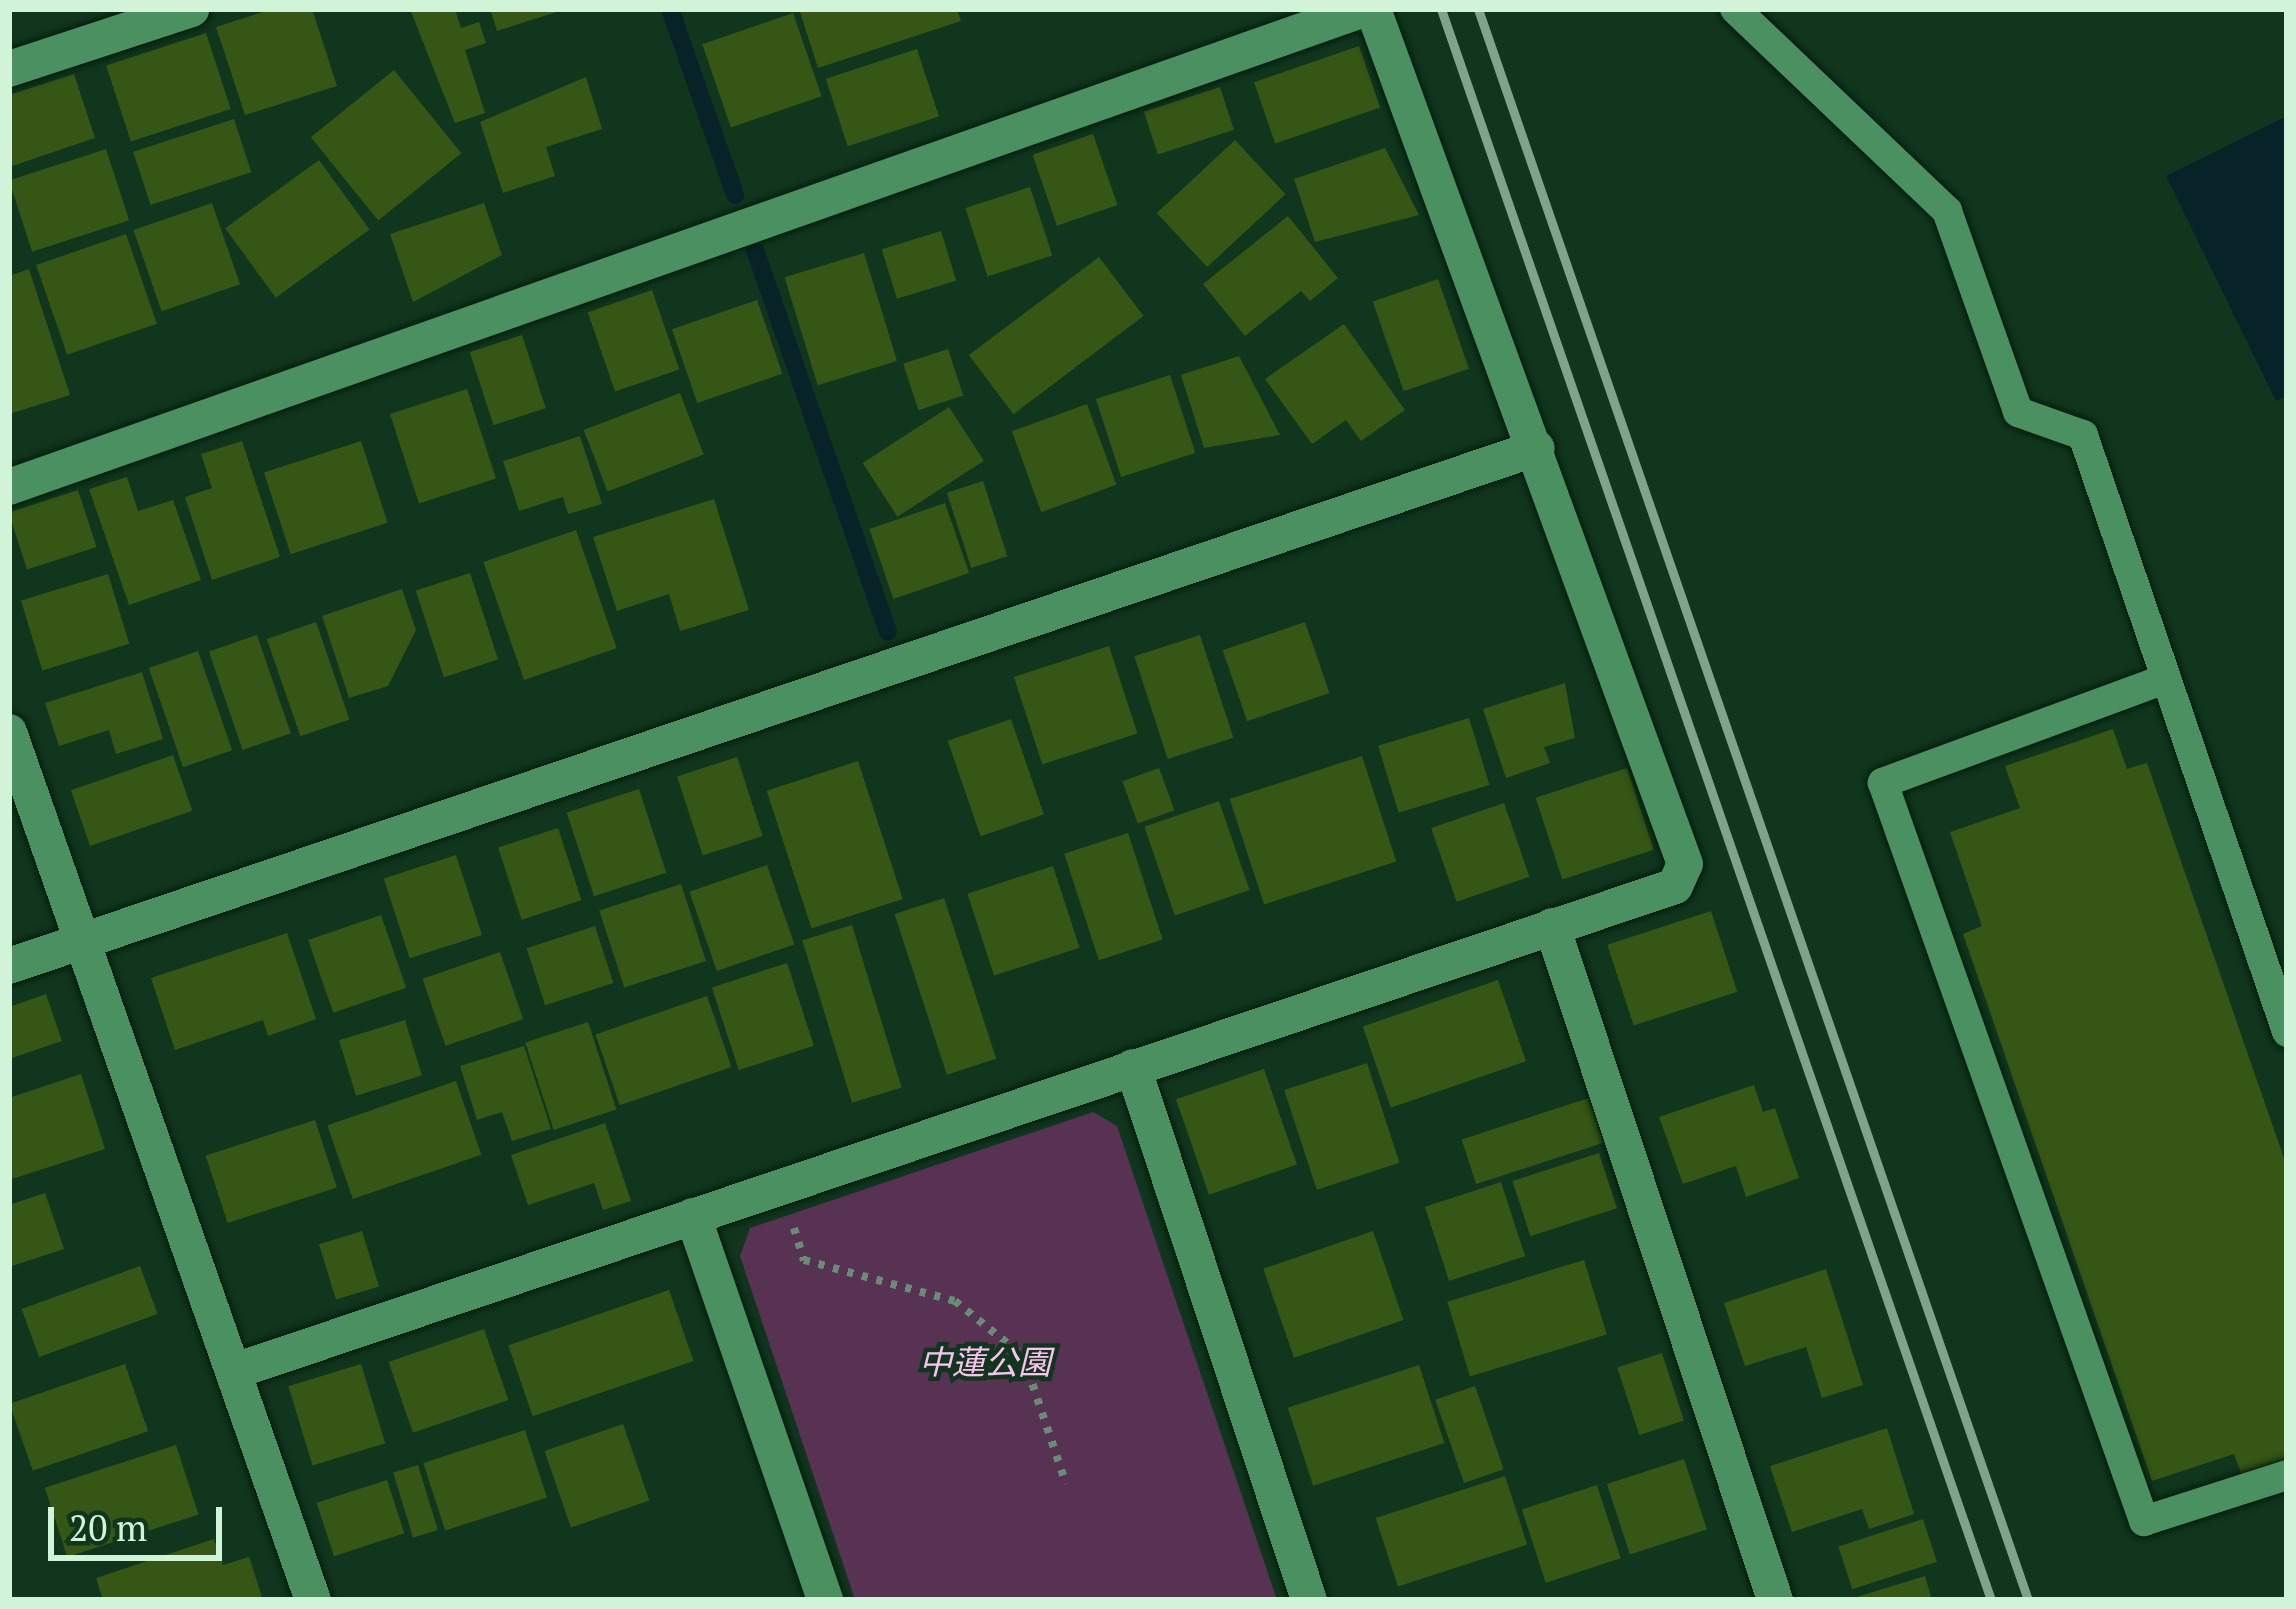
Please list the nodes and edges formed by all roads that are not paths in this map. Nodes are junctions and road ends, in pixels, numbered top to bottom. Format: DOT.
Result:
graph roads {
  1 [pos="191,9"];
  2 [pos="1364,9"];
  3 [pos="1373,9"];
  4 [pos="1735,9"];
  5 [pos="9,68"];
  6 [pos="1537,448"];
  7 [pos="9,488"];
  8 [pos="2165,679"];
  9 [pos="9,732"];
  10 [pos="1552,926"];
  11 [pos="82,940"];
  12 [pos="9,966"];
  13 [pos="2287,1032"];
  14 [pos="1133,1067"];
  15 [pos="693,1216"];
  16 [pos="235,1371"];
  17 [pos="2287,1475"];
  18 [pos="313,1600"];
  19 [pos="825,1600"];
  20 [pos="1309,1600"];
  21 [pos="1775,1600"];
  1 -- 5 [label="street"];
  2 -- 7 [label="street"];
  3 -- 6 [label="street"];
  4 -- 8 [label="lane"];
  6 -- 10 [label="street"];
  6 -- 11 [label="street"];
  8 -- 13 [label="lane"];
  8 -- 17 [label="lane"];
  9 -- 11 [label="street"];
  10 -- 14 [label="street"];
  10 -- 21 [label="street"];
  11 -- 12 [label="street"];
  11 -- 16 [label="street"];
  14 -- 15 [label="street"];
  14 -- 20 [label="street"];
  15 -- 16 [label="street"];
  15 -- 19 [label="street"];
  16 -- 18 [label="street"];
}
